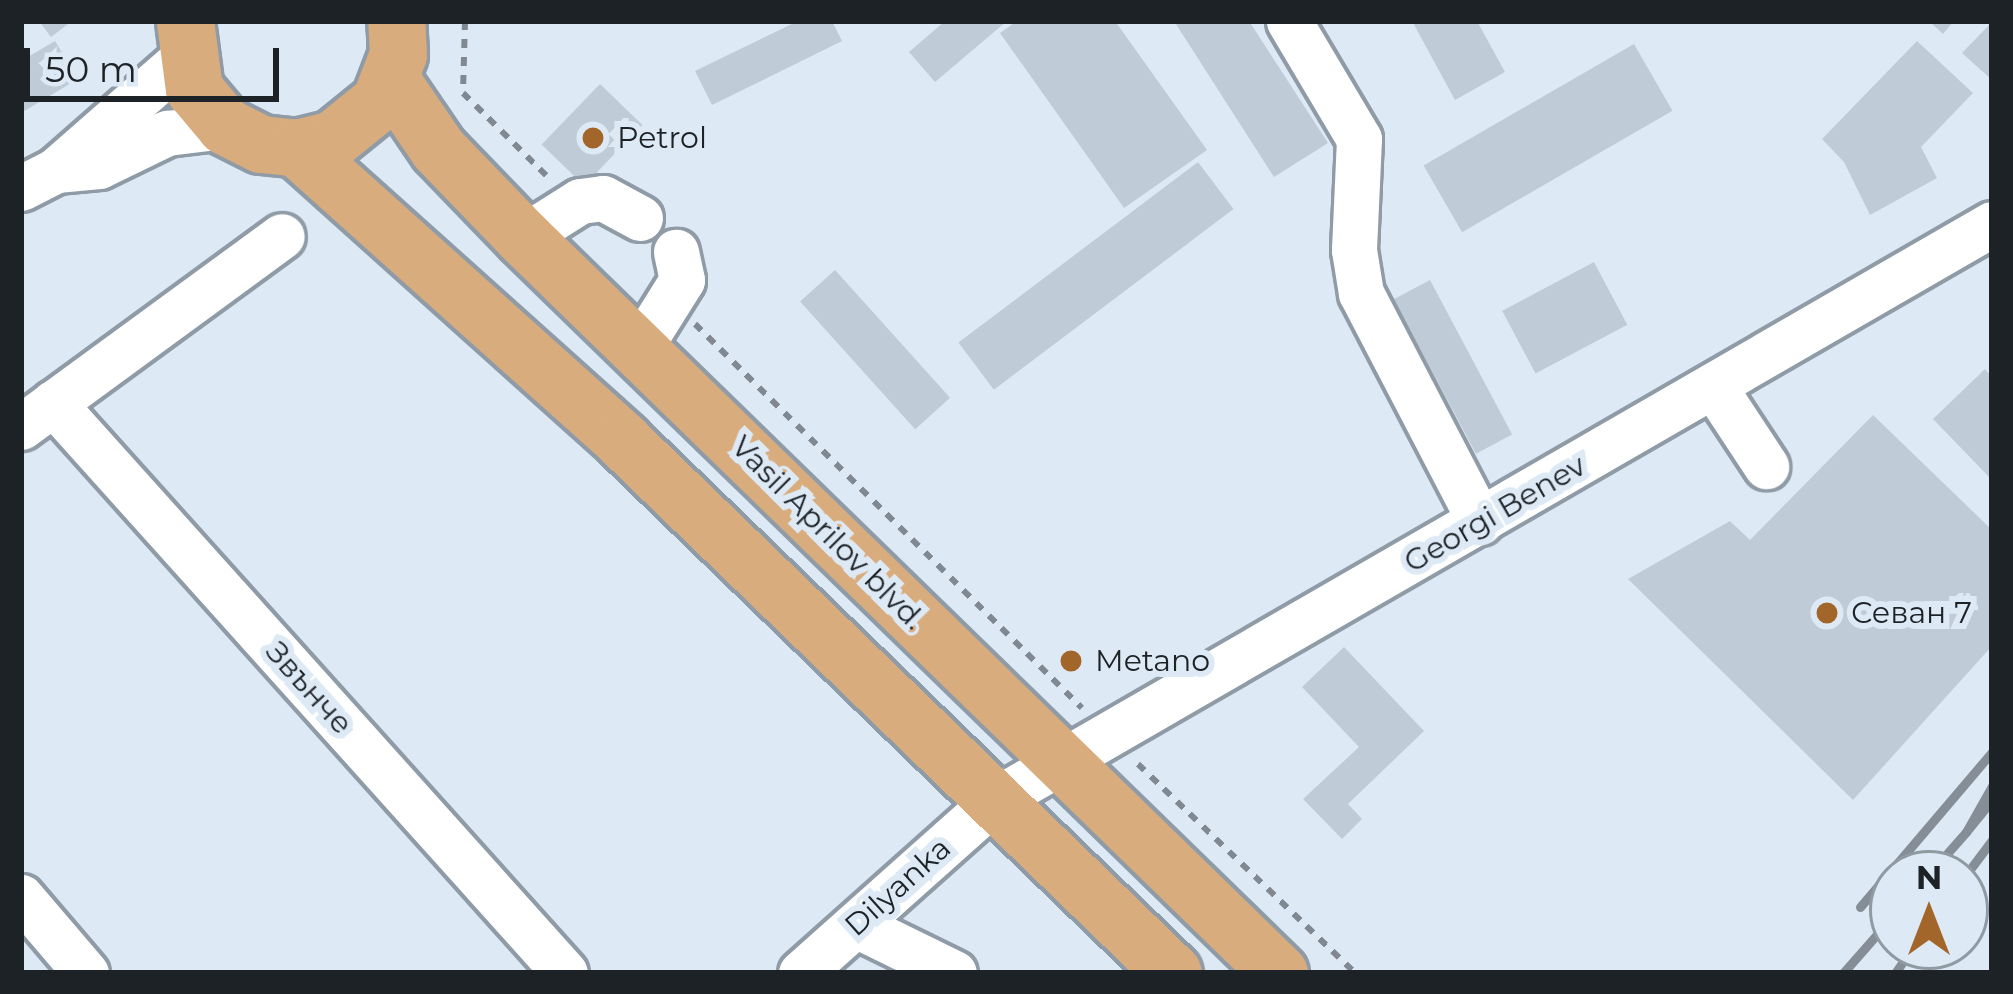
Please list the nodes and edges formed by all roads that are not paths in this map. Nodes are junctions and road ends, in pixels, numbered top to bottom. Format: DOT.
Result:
graph roads {
  1 [pos="396,21"];
  2 [pos="1289,21"];
  3 [pos="185,39"];
  4 [pos="391,80"];
  5 [pos="225,126"];
  6 [pos="297,148"];
  7 [pos="39,179"];
  8 [pos="640,218"];
  9 [pos="1992,224"];
  10 [pos="282,236"];
  11 [pos="523,237"];
  12 [pos="676,252"];
  13 [pos="640,347"];
  14 [pos="1714,387"];
  15 [pos="37,415"];
  16 [pos="1766,466"];
  17 [pos="1480,523"];
  18 [pos="1063,767"];
  19 [pos="995,800"];
  20 [pos="21,897"];
  21 [pos="856,925"];
  22 [pos="86,973"];
  23 [pos="565,973"];
  24 [pos="801,973"];
  25 [pos="954,973"];
  26 [pos="1173,973"];
  27 [pos="1279,973"];
  1 -- 4 [label="main road"];
  2 -- 17 [label="street"];
  3 -- 5 [label="main road"];
  3 -- 7 [label="street"];
  4 -- 6 [label="main road"];
  4 -- 11 [label="main road, Vasil Aprilov blvd."];
  5 -- 6 [label="main road"];
  5 -- 7 [label="street"];
  6 -- 19 [label="main road"];
  8 -- 11 [label="street"];
  9 -- 14 [label="street, Georgi Benev"];
  10 -- 15 [label="street"];
  11 -- 13 [label="main road, Vasil Aprilov blvd."];
  12 -- 13 [label="street"];
  13 -- 18 [label="main road, Vasil Aprilov blvd."];
  14 -- 16 [label="street"];
  14 -- 17 [label="street, Georgi Benev"];
  15 -- 23 [label="street, Звънче"];
  17 -- 18 [label="street, Georgi Benev"];
  18 -- 19 [label="street, Georgi Benev"];
  18 -- 27 [label="main road, Vasil Aprilov blvd."];
  19 -- 21 [label="street, Dilyanka"];
  19 -- 26 [label="main road"];
  20 -- 22 [label="street"];
  21 -- 24 [label="street, Dilyanka"];
  21 -- 25 [label="street"];
}
